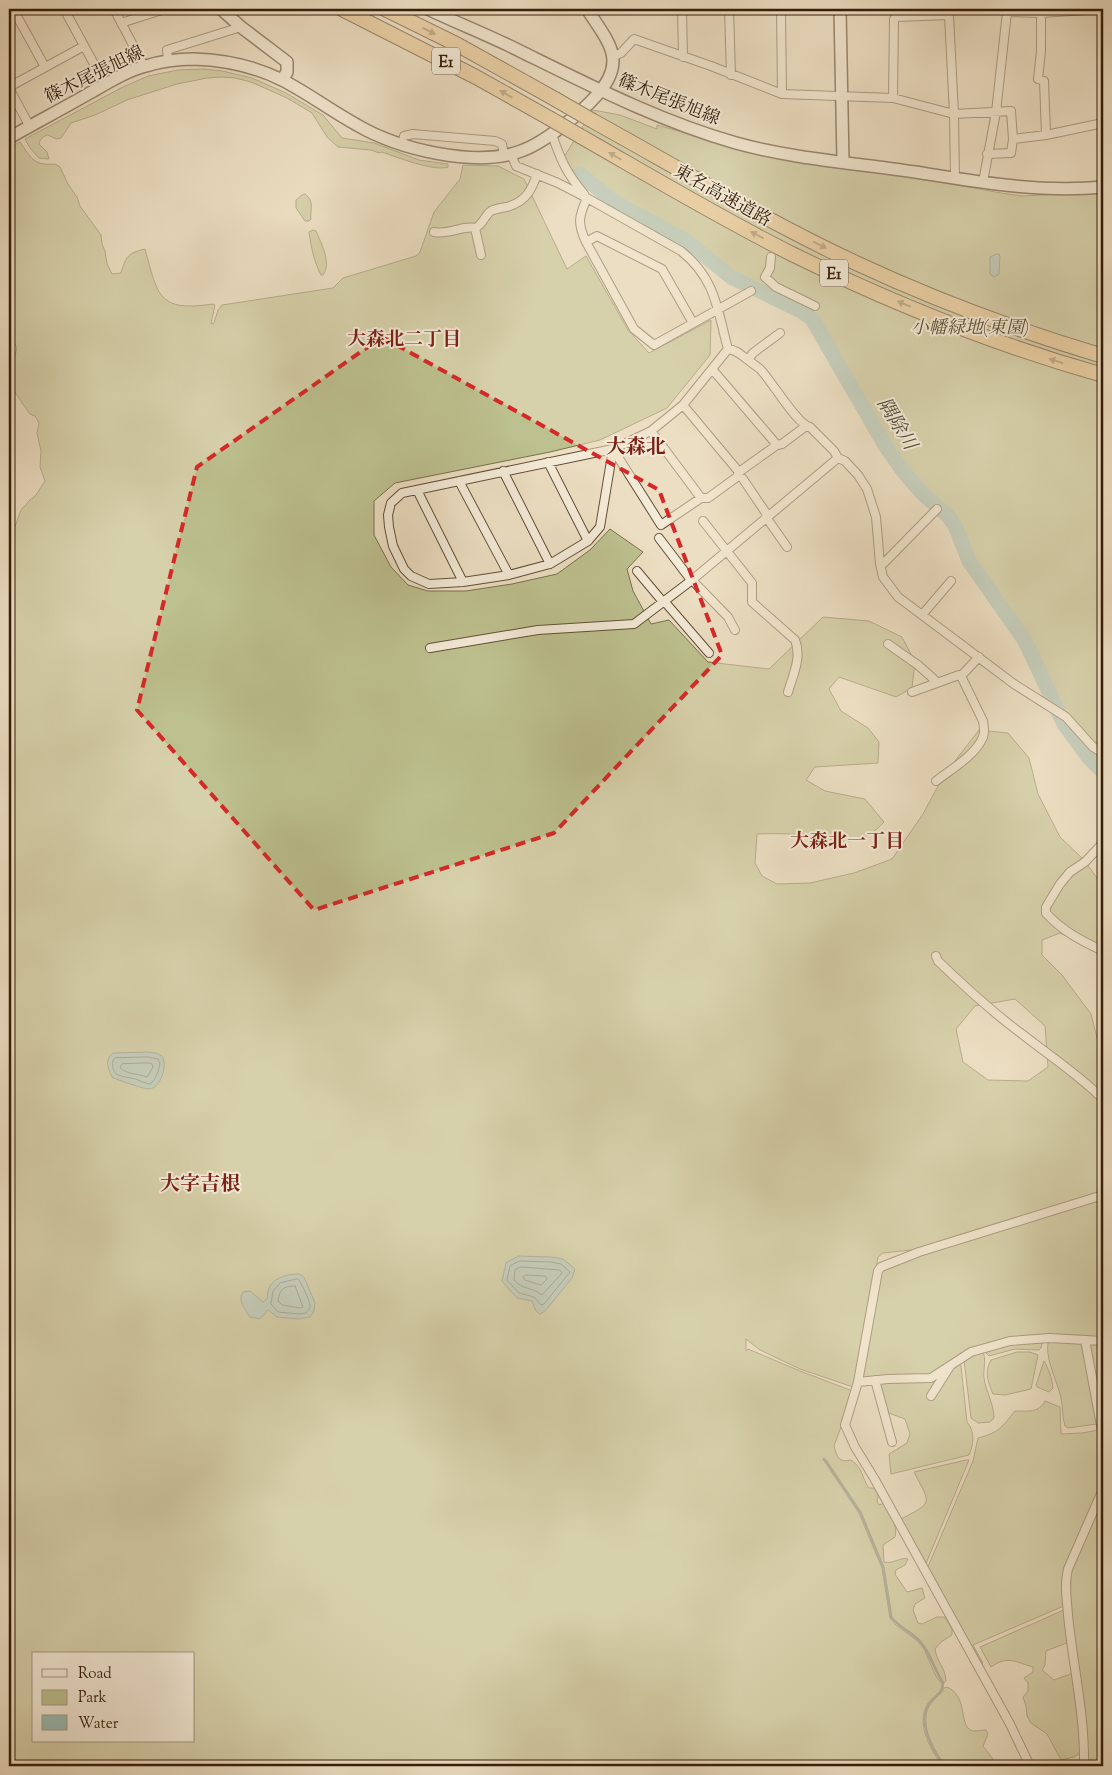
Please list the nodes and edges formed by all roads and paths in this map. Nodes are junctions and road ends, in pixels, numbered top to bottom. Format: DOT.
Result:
graph roads {
  1 [pos="13,9"];
  2 [pos="64,9"];
  3 [pos="114,9"];
  4 [pos="165,9"];
  5 [pos="221,9"];
  6 [pos="342,9"];
  7 [pos="385,9"];
  8 [pos="428,9"];
  9 [pos="587,9"];
  10 [pos="682,9"];
  11 [pos="729,9"];
  12 [pos="781,9"];
  13 [pos="840,9"];
  14 [pos="949,12"];
  15 [pos="1041,14"];
  16 [pos="122,23"];
  17 [pos="241,27"];
  18 [pos="1103,29"];
  19 [pos="84,46"];
  20 [pos="614,56"];
  21 [pos="683,57"];
  22 [pos="168,60"];
  23 [pos="144,66"];
  24 [pos="45,67"];
  25 [pos="731,75"];
  26 [pos="282,80"];
  27 [pos="105,84"];
  28 [pos="9,88"];
  29 [pos="601,90"];
  30 [pos="782,94"];
  31 [pos="841,97"];
  32 [pos="893,98"];
  33 [pos="996,112"];
  34 [pos="954,114"];
  35 [pos="1103,123"];
  36 [pos="30,126"];
  37 [pos="552,134"];
  38 [pos="1046,135"];
  39 [pos="9,138"];
  40 [pos="1013,139"];
  41 [pos="402,145"];
  42 [pos="987,154"];
  43 [pos="508,155"];
  44 [pos="842,162"];
  45 [pos="537,174"];
  46 [pos="955,178"];
  47 [pos="982,182"];
  48 [pos="1103,187"];
  49 [pos="587,198"];
  50 [pos="475,228"];
  51 [pos="434,232"];
  52 [pos="586,242"];
  53 [pos="481,255"];
  54 [pos="771,257"];
  55 [pos="751,291"];
  56 [pos="815,306"];
  57 [pos="718,310"];
  58 [pos="692,323"];
  59 [pos="780,333"];
  60 [pos="728,350"];
  61 [pos="1103,356"];
  62 [pos="748,360"];
  63 [pos="712,369"];
  64 [pos="1103,375"];
  65 [pos="683,405"];
  66 [pos="806,426"];
  67 [pos="651,431"];
  68 [pos="778,444"];
  69 [pos="613,449"];
  70 [pos="838,458"];
  71 [pos="548,462"];
  72 [pos="503,472"];
  73 [pos="741,475"];
  74 [pos="459,481"];
  75 [pos="417,490"];
  76 [pos="701,498"];
  77 [pos="937,509"];
  78 [pos="767,517"];
  79 [pos="703,521"];
  80 [pos="659,538"];
  81 [pos="588,541"];
  82 [pos="787,547"];
  83 [pos="725,551"];
  84 [pos="550,564"];
  85 [pos="880,564"];
  86 [pos="637,571"];
  87 [pos="508,575"];
  88 [pos="692,580"];
  89 [pos="951,580"];
  90 [pos="463,582"];
  91 [pos="664,602"];
  92 [pos="922,615"];
  93 [pos="735,630"];
  94 [pos="888,644"];
  95 [pos="430,648"];
  96 [pos="709,653"];
  97 [pos="979,657"];
  98 [pos="961,676"];
  99 [pos="937,682"];
  100 [pos="788,692"];
  101 [pos="912,692"];
  102 [pos="1103,753"];
  103 [pos="936,781"];
  104 [pos="1103,844"];
  105 [pos="1103,951"];
  106 [pos="936,956"];
  107 [pos="1103,1099"];
  108 [pos="1103,1195"];
  109 [pos="1085,1340"];
  110 [pos="1103,1341"];
  111 [pos="951,1365"];
  112 [pos="875,1380"];
  113 [pos="858,1382"];
  114 [pos="932,1396"];
  115 [pos="1103,1436"];
  116 [pos="892,1442"];
  117 [pos="1103,1490"];
  118 [pos="1030,1766"];
  119 [pos="1084,1766"];
  1 -- 24 [label="street"];
  2 -- 19 [label="street"];
  3 -- 16 [label="street"];
  4 -- 16 [label="street"];
  5 -- 17 [label="main road"];
  64 -- 6 [label="highway, 東名高速道路 / E1, one-way, bridge"];
  7 -- 61 [label="highway, 東名高速道路 / E1, one-way, bridge"];
  8 -- 29 [label="main road"];
  9 -- 20 [label="main road"];
  10 -- 21 [label="street"];
  11 -- 25 [label="street"];
  12 -- 30 [label="street"];
  13 -- 31 [label="main road"];
  14 -- 32 [label="street"];
  14 -- 34 [label="street"];
  15 -- 18 [label="street"];
  15 -- 33 [label="street"];
  15 -- 38 [label="street"];
  16 -- 23 [label="street"];
  17 -- 22 [label="street"];
  17 -- 26 [label="main road"];
  19 -- 24 [label="street"];
  19 -- 27 [label="street"];
  20 -- 21 [label="street"];
  20 -- 29 [label="main road"];
  21 -- 25 [label="street"];
  22 -- 23 [label="main road, 篠木尾張旭線"];
  22 -- 26 [label="main road, 篠木尾張旭線"];
  23 -- 27 [label="main road, 篠木尾張旭線"];
  24 -- 28 [label="street"];
  25 -- 30 [label="street"];
  26 -- 41 [label="main road, 篠木尾張旭線"];
  27 -- 36 [label="main road, 篠木尾張旭線"];
  28 -- 36 [label="street"];
  29 -- 37 [label="main road, 篠木尾張旭線"];
  29 -- 44 [label="main road, 篠木尾張旭線"];
  30 -- 31 [label="street"];
  31 -- 32 [label="street"];
  31 -- 44 [label="main road"];
  32 -- 34 [label="street"];
  33 -- 34 [label="street"];
  33 -- 40 [label="street"];
  33 -- 42 [label="street"];
  34 -- 46 [label="street"];
  35 -- 38 [label="street"];
  36 -- 39 [label="main road, 篠木尾張旭線"];
  37 -- 43 [label="main road, 篠木尾張旭線"];
  37 -- 49 [label="street"];
  38 -- 40 [label="street"];
  40 -- 42 [label="street"];
  41 -- 43 [label="main road, 篠木尾張旭線"];
  41 -- 43 [label="street"];
  42 -- 47 [label="street"];
  43 -- 45 [label="street"];
  44 -- 46 [label="main road, 篠木尾張旭線"];
  45 -- 49 [label="street"];
  45 -- 50 [label="street"];
  46 -- 47 [label="main road, 篠木尾張旭線"];
  47 -- 48 [label="main road, 篠木尾張旭線"];
  49 -- 52 [label="street"];
  49 -- 57 [label="street"];
  50 -- 51 [label="street"];
  50 -- 53 [label="street"];
  52 -- 58 [label="street"];
  52 -- 58 [label="street"];
  54 -- 56 [label="street"];
  55 -- 57 [label="street"];
  57 -- 58 [label="street"];
  57 -- 60 [label="street"];
  59 -- 62 [label="street"];
  60 -- 62 [label="street"];
  60 -- 63 [label="street"];
  62 -- 66 [label="street"];
  63 -- 65 [label="street"];
  63 -- 68 [label="street"];
  65 -- 67 [label="street"];
  65 -- 73 [label="street"];
  66 -- 68 [label="street"];
  66 -- 70 [label="street"];
  67 -- 69 [label="street"];
  67 -- 76 [label="street"];
  68 -- 73 [label="street"];
  69 -- 71 [label="street"];
  69 -- 76 [label="street"];
  69 -- 81 [label="street"];
  70 -- 78 [label="street"];
  70 -- 85 [label="street"];
  71 -- 72 [label="street"];
  71 -- 81 [label="street"];
  72 -- 74 [label="street"];
  72 -- 84 [label="street"];
  73 -- 76 [label="street"];
  73 -- 78 [label="street"];
  74 -- 75 [label="street"];
  74 -- 87 [label="street"];
  75 -- 90 [label="street"];
  75 -- 90 [label="street"];
  77 -- 85 [label="street"];
  78 -- 82 [label="street"];
  78 -- 83 [label="street"];
  79 -- 83 [label="street"];
  80 -- 88 [label="street"];
  81 -- 84 [label="street"];
  83 -- 88 [label="street"];
  83 -- 100 [label="street"];
  84 -- 87 [label="street"];
  85 -- 92 [label="street"];
  86 -- 91 [label="street"];
  87 -- 90 [label="street"];
  88 -- 91 [label="street"];
  88 -- 93 [label="street"];
  89 -- 92 [label="street"];
  91 -- 95 [label="street"];
  91 -- 96 [label="street"];
  92 -- 97 [label="street"];
  94 -- 99 [label="street"];
  97 -- 98 [label="street"];
  97 -- 102 [label="street"];
  98 -- 99 [label="street"];
  98 -- 103 [label="street"];
  99 -- 101 [label="street"];
  104 -- 105 [label="street"];
  106 -- 107 [label="street"];
  108 -- 113 [label="street"];
  109 -- 110 [label="street"];
  109 -- 111 [label="street"];
  109 -- 115 [label="street"];
  111 -- 112 [label="street"];
  111 -- 114 [label="street"];
  112 -- 113 [label="street"];
  112 -- 116 [label="street"];
  113 -- 118 [label="street"];
  117 -- 119 [label="street"];
}
